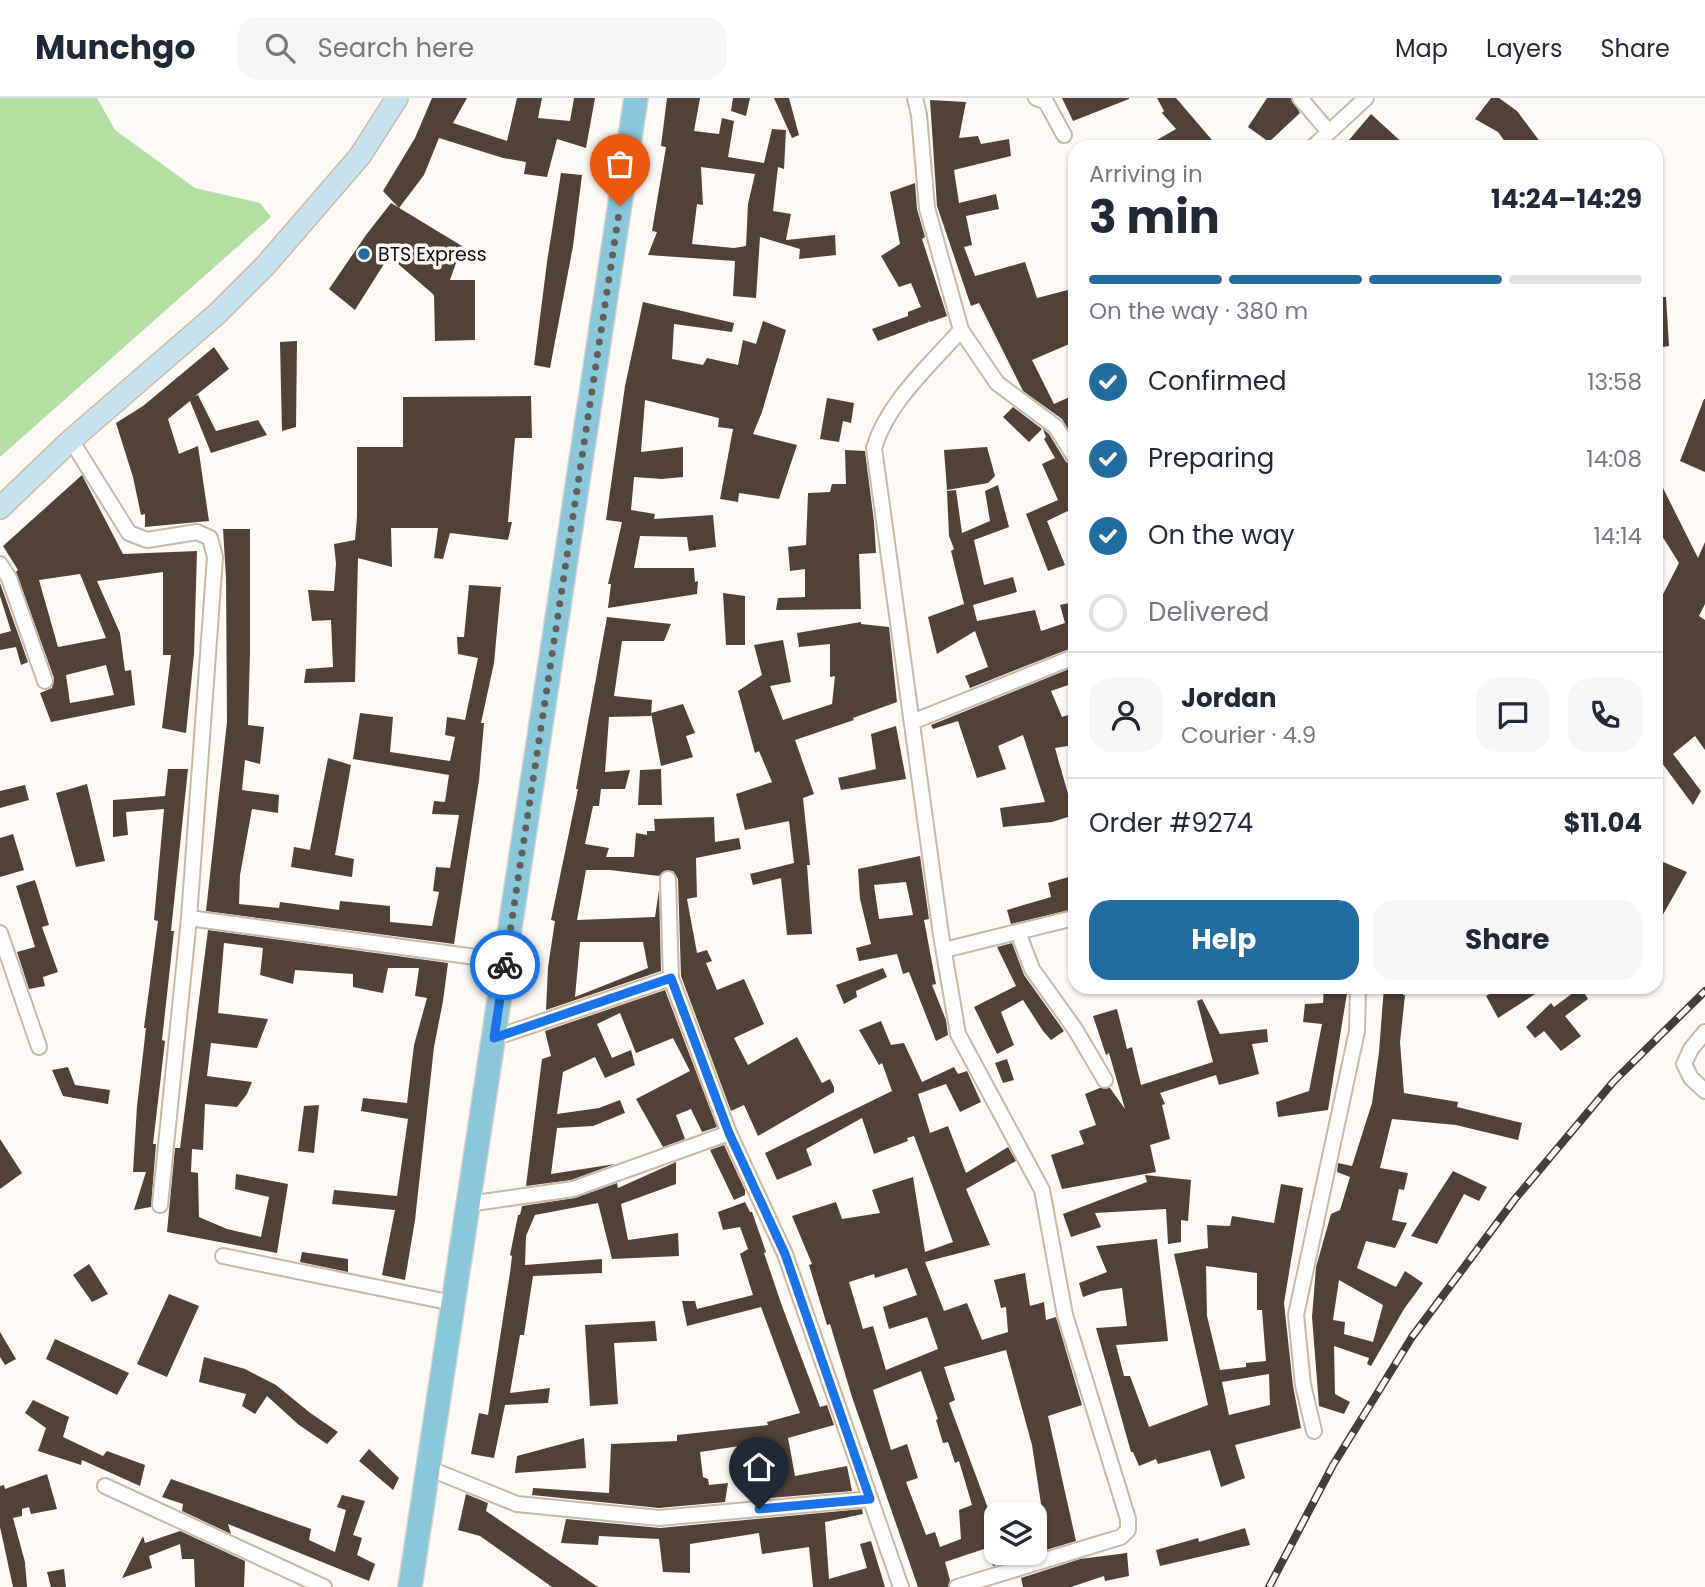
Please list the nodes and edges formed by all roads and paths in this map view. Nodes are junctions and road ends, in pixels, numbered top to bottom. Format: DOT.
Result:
graph roads {
  1 [pos="397,98"];
  2 [pos="636,98"];
  3 [pos="915,98"];
  4 [pos="1036,98"];
  5 [pos="1300,98"];
  6 [pos="1366,98"];
  7 [pos="1329,132"];
  8 [pos="1065,135"];
  9 [pos="1320,140"];
  10 [pos="961,330"];
  11 [pos="71,440"];
  12 [pos="1068,446"];
  13 [pos="0,509"];
  14 [pos="0,564"];
  15 [pos="1068,659"];
  16 [pos="45,681"];
  17 [pos="912,722"];
  18 [pos="668,879"];
  19 [pos="189,918"];
  20 [pos="1068,920"];
  21 [pos="1018,932"];
  22 [pos="0,933"];
  23 [pos="944,950"];
  24 [pos="505,961"];
  25 [pos="671,978"];
  26 [pos="1358,994"];
  27 [pos="1705,1032"];
  28 [pos="494,1038"];
  29 [pos="39,1047"];
  30 [pos="1105,1080"];
  31 [pos="1705,1091"];
  32 [pos="729,1133"];
  33 [pos="468,1204"];
  34 [pos="160,1205"];
  35 [pos="223,1256"];
  36 [pos="453,1303"];
  37 [pos="1314,1431"];
  38 [pos="428,1468"];
  39 [pos="105,1486"];
  40 [pos="870,1499"];
  41 [pos="324,1587"];
  42 [pos="410,1587"];
  43 [pos="901,1587"];
  44 [pos="957,1587"];
  1 -- 11 [label="street"];
  2 -- 24 [label="main road"];
  3 -- 10 [label="street"];
  4 -- 8 [label="street"];
  5 -- 7 [label="street"];
  6 -- 7 [label="street"];
  7 -- 9 [label="street"];
  10 -- 12 [label="street"];
  10 -- 17 [label="street"];
  11 -- 13 [label="street"];
  11 -- 19 [label="street"];
  14 -- 16 [label="street"];
  15 -- 17 [label="street"];
  17 -- 23 [label="street"];
  18 -- 25 [label="street"];
  19 -- 24 [label="street"];
  19 -- 34 [label="street"];
  20 -- 21 [label="street"];
  21 -- 23 [label="street"];
  21 -- 30 [label="street"];
  22 -- 29 [label="street"];
  23 -- 44 [label="street"];
  24 -- 28 [label="main road"];
  25 -- 28 [label="street"];
  25 -- 32 [label="street"];
  26 -- 37 [label="street"];
  27 -- 31 [label="street"];
  28 -- 33 [label="main road"];
  32 -- 33 [label="street"];
  32 -- 40 [label="street"];
  33 -- 36 [label="main road"];
  35 -- 36 [label="street"];
  36 -- 38 [label="main road"];
  38 -- 40 [label="street"];
  38 -- 42 [label="main road"];
  39 -- 41 [label="street"];
  40 -- 43 [label="street"];
}
